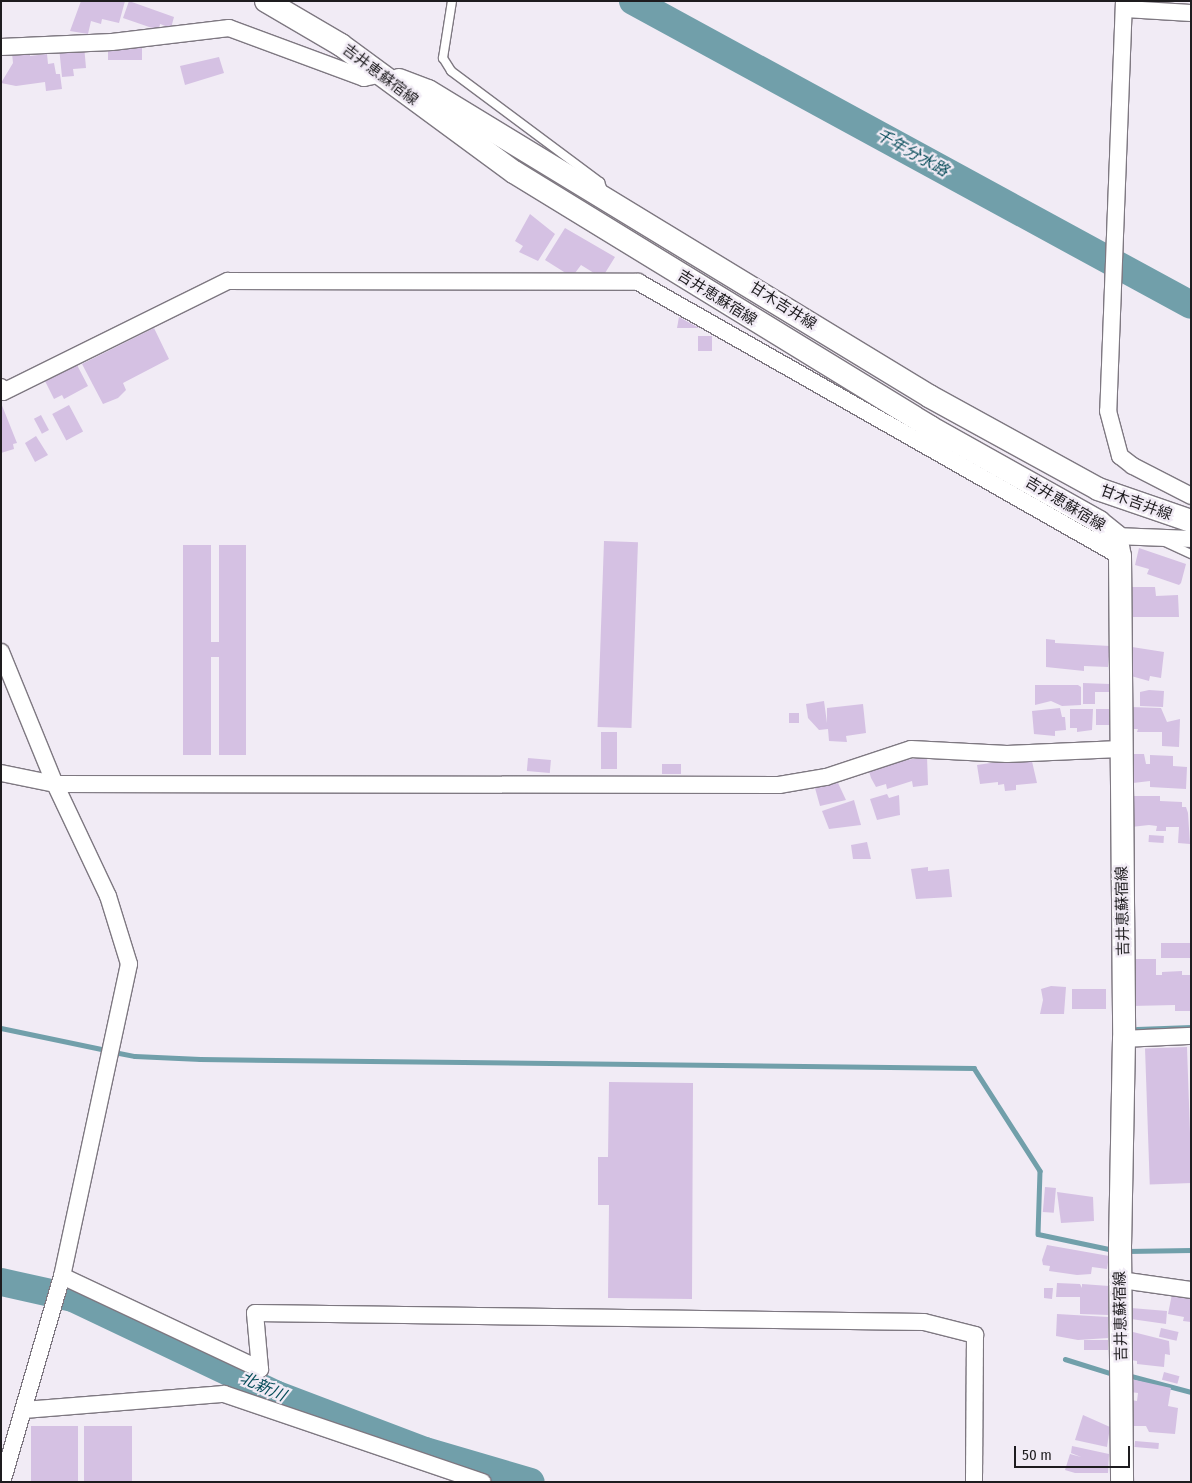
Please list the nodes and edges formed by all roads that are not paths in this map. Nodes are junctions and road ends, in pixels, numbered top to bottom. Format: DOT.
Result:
graph roads {
  1 [pos="266,1"];
  2 [pos="452,1"];
  3 [pos="1124,5"];
  4 [pos="1191,13"];
  5 [pos="1,47"];
  6 [pos="383,74"];
  7 [pos="606,199"];
  8 [pos="1,387"];
  9 [pos="1191,496"];
  10 [pos="1191,521"];
  11 [pos="1154,538"];
  12 [pos="1191,539"];
  13 [pos="1118,546"];
  14 [pos="1191,554"];
  15 [pos="1,652"];
  16 [pos="1120,749"];
  17 [pos="1,773"];
  18 [pos="55,784"];
  19 [pos="1191,1036"];
  20 [pos="1124,1038"];
  21 [pos="1120,1261"];
  22 [pos="62,1276"];
  23 [pos="1191,1290"];
  24 [pos="24,1410"];
  25 [pos="2,1482"];
  26 [pos="482,1482"];
  27 [pos="974,1482"];
  28 [pos="1122,1482"];
  1 -- 6 [label="main road, 吉井恵蘇宿線"];
  2 -- 7 [label="lane"];
  3 -- 4 [label="street"];
  3 -- 9 [label="street"];
  5 -- 6 [label="street"];
  6 -- 7 [label="main road, 甘木吉井線"];
  6 -- 13 [label="main road, 吉井恵蘇宿線"];
  7 -- 10 [label="main road, 甘木吉井線"];
  8 -- 13 [label="street"];
  11 -- 12 [label="street"];
  11 -- 13 [label="street"];
  11 -- 14 [label="lane"];
  13 -- 16 [label="main road, 吉井恵蘇宿線"];
  15 -- 18 [label="street"];
  16 -- 18 [label="street"];
  16 -- 20 [label="main road, 吉井恵蘇宿線"];
  17 -- 18 [label="street"];
  18 -- 22 [label="street"];
  19 -- 20 [label="street"];
  20 -- 21 [label="main road, 吉井恵蘇宿線"];
  21 -- 23 [label="street"];
  21 -- 28 [label="main road, 吉井恵蘇宿線"];
  22 -- 24 [label="street"];
  22 -- 27 [label="street"];
  24 -- 25 [label="street"];
  24 -- 26 [label="street"];
}
